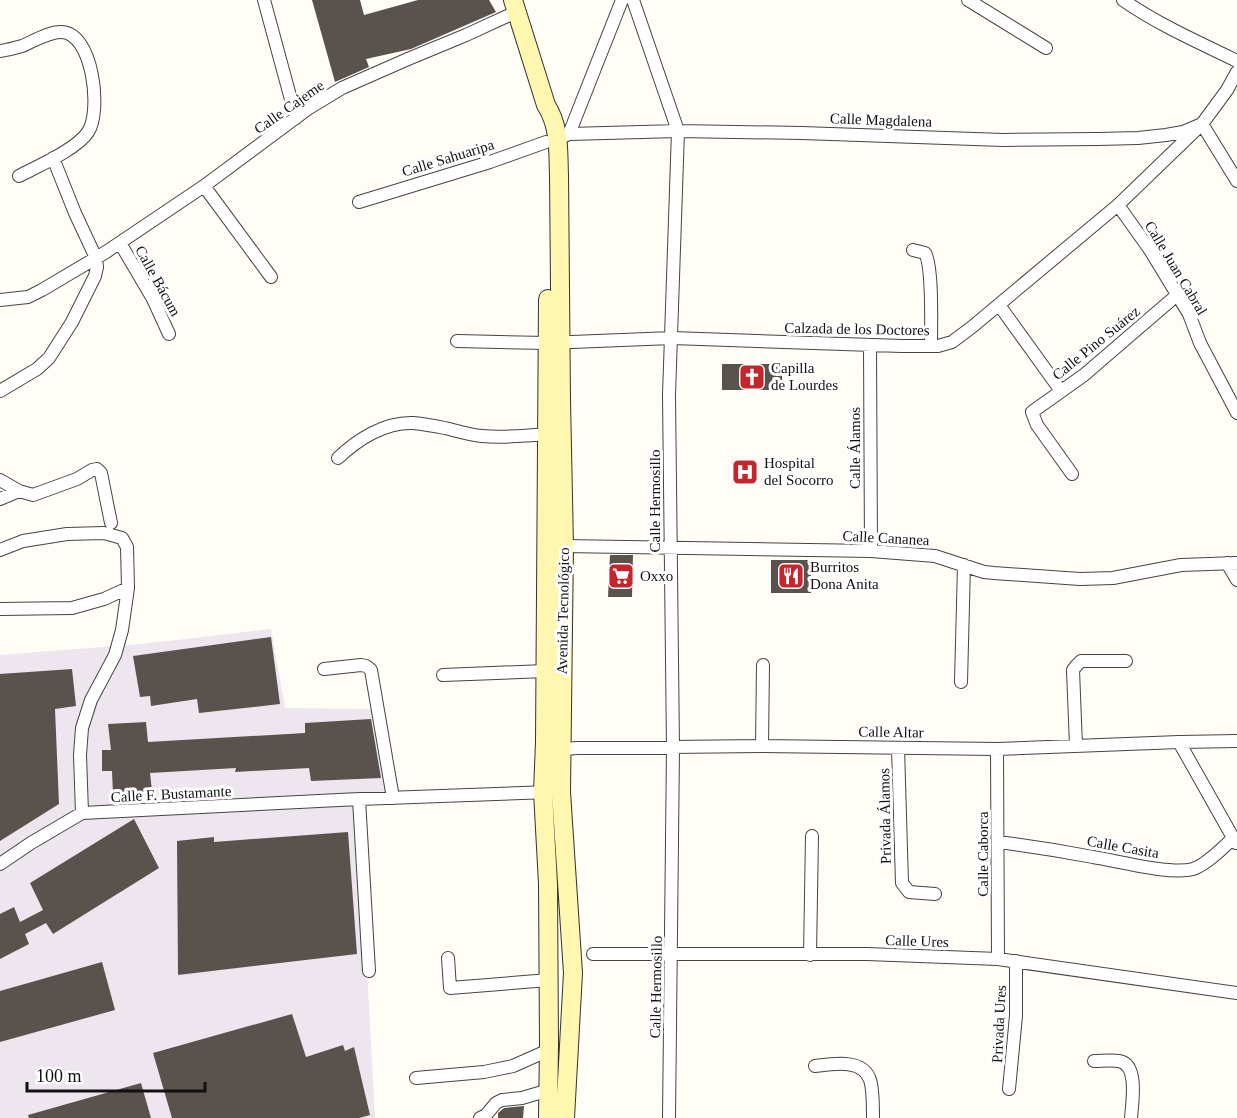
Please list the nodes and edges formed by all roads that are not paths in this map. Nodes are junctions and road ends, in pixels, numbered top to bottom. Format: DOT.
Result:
graph roads {
  1 [pos="264,0"];
  2 [pos="622,0"];
  3 [pos="633,0"];
  4 [pos="968,0"];
  5 [pos="1123,0"];
  6 [pos="515,6"];
  7 [pos="1046,48"];
  8 [pos="0,51"];
  9 [pos="1237,61"];
  10 [pos="1237,72"];
  11 [pos="296,118"];
  12 [pos="1202,124"];
  13 [pos="678,131"];
  14 [pos="555,144"];
  15 [pos="53,158"];
  16 [pos="19,176"];
  17 [pos="1237,181"];
  18 [pos="204,186"];
  19 [pos="359,202"];
  20 [pos="1118,205"];
  21 [pos="120,243"];
  22 [pos="913,250"];
  23 [pos="96,258"];
  24 [pos="271,277"];
  25 [pos="1177,295"];
  26 [pos="0,300"];
  27 [pos="999,305"];
  28 [pos="169,334"];
  29 [pos="672,339"];
  30 [pos="457,341"];
  31 [pos="553,343"];
  32 [pos="870,345"];
  33 [pos="932,346"];
  34 [pos="0,391"];
  35 [pos="1061,391"];
  36 [pos="1237,413"];
  37 [pos="547,434"];
  38 [pos="338,458"];
  39 [pos="1072,474"];
  40 [pos="0,480"];
  41 [pos="20,491"];
  42 [pos="0,499"];
  43 [pos="111,523"];
  44 [pos="564,546"];
  45 [pos="670,547"];
  46 [pos="0,550"];
  47 [pos="871,551"];
  48 [pos="1232,563"];
  49 [pos="964,565"];
  50 [pos="1237,580"];
  51 [pos="128,588"];
  52 [pos="0,609"];
  53 [pos="1126,661"];
  54 [pos="763,665"];
  55 [pos="324,669"];
  56 [pos="545,671"];
  57 [pos="443,675"];
  58 [pos="961,682"];
  59 [pos="1237,741"];
  60 [pos="1179,742"];
  61 [pos="762,746"];
  62 [pos="1076,746"];
  63 [pos="898,747"];
  64 [pos="673,748"];
  65 [pos="997,749"];
  66 [pos="553,750"];
  67 [pos="552,792"];
  68 [pos="393,798"];
  69 [pos="359,799"];
  70 [pos="82,813"];
  71 [pos="812,836"];
  72 [pos="1235,841"];
  73 [pos="998,842"];
  74 [pos="0,864"];
  75 [pos="935,894"];
  76 [pos="593,954"];
  77 [pos="672,955"];
  78 [pos="810,955"];
  79 [pos="448,958"];
  80 [pos="998,959"];
  81 [pos="1016,961"];
  82 [pos="369,971"];
  83 [pos="549,980"];
  84 [pos="1237,993"];
  85 [pos="549,1050"];
  86 [pos="1094,1061"];
  87 [pos="815,1066"];
  88 [pos="416,1078"];
  89 [pos="1009,1089"];
  90 [pos="549,1090"];
  91 [pos="480,1118"];
  92 [pos="548,1118"];
  93 [pos="565,1118"];
  94 [pos="669,1118"];
  95 [pos="873,1118"];
  96 [pos="1131,1118"];
  1 -- 11 [label="street"];
  2 -- 14 [label="street"];
  3 -- 13 [label="street, Calle Hermosillo"];
  4 -- 7 [label="street"];
  5 -- 9 [label="street"];
  6 -- 11 [label="street, Calle Cajeme"];
  6 -- 14 [label="main road, Avenida Tecnológico"];
  8 -- 15 [label="street"];
  10 -- 12 [label="street, Calzada de los Doctores"];
  11 -- 18 [label="street, Calle Cajeme"];
  12 -- 13 [label="street, Calle Magdalena"];
  12 -- 17 [label="street"];
  12 -- 20 [label="street, Calzada de los Doctores"];
  13 -- 14 [label="street, Calle Magdalena"];
  13 -- 29 [label="street, Calle Hermosillo"];
  14 -- 19 [label="street, Calle Sahuaripa"];
  14 -- 31 [label="main road, Avenida Tecnológico"];
  15 -- 16 [label="street"];
  15 -- 23 [label="street"];
  18 -- 21 [label="street, Calle Cajeme"];
  18 -- 24 [label="street"];
  20 -- 25 [label="street, Calle Juan Cabral"];
  20 -- 27 [label="street, Calzada de los Doctores"];
  21 -- 23 [label="street, Calle Cajeme"];
  21 -- 28 [label="street, Calle Bácum"];
  22 -- 33 [label="street"];
  23 -- 26 [label="street, Calle Cajeme"];
  23 -- 34 [label="street"];
  25 -- 35 [label="street, Calle Pino Suárez"];
  25 -- 36 [label="street, Calle Juan Cabral"];
  27 -- 33 [label="street, Calzada de los Doctores"];
  27 -- 35 [label="street"];
  29 -- 31 [label="street, Calzada de los Doctores"];
  29 -- 32 [label="street, Calzada de los Doctores"];
  29 -- 45 [label="street, Calle Hermosillo"];
  30 -- 31 [label="street, Calzada de los Doctores"];
  31 -- 37 [label="main road, Avenida Tecnológico"];
  31 -- 44 [label="main road, Avenida Tecnológico"];
  32 -- 33 [label="street, Calzada de los Doctores"];
  32 -- 47 [label="street, Calle Álamos"];
  35 -- 39 [label="street, Calle Pino Suárez"];
  37 -- 38 [label="street"];
  37 -- 56 [label="main road, Avenida Tecnológico"];
  40 -- 41 [label="street"];
  41 -- 42 [label="street"];
  41 -- 43 [label="street"];
  44 -- 45 [label="street, Calle Cananea"];
  44 -- 66 [label="main road, Avenida Tecnológico"];
  45 -- 47 [label="street, Calle Cananea"];
  45 -- 64 [label="street, Calle Hermosillo"];
  46 -- 51 [label="street"];
  47 -- 49 [label="street, Calle Cananea"];
  48 -- 49 [label="street, Calle Cananea"];
  48 -- 50 [label="street"];
  49 -- 58 [label="street"];
  51 -- 52 [label="street"];
  51 -- 70 [label="street"];
  53 -- 62 [label="street"];
  54 -- 61 [label="street"];
  55 -- 68 [label="street"];
  56 -- 57 [label="street"];
  56 -- 66 [label="main road, Avenida Tecnológico"];
  59 -- 60 [label="street, Calle Altar"];
  60 -- 62 [label="street, Calle Altar"];
  60 -- 72 [label="street"];
  61 -- 63 [label="street, Calle Altar"];
  61 -- 64 [label="street, Calle Altar"];
  62 -- 65 [label="street, Calle Altar"];
  63 -- 65 [label="street, Calle Altar"];
  63 -- 75 [label="street, Privada Álamos"];
  64 -- 66 [label="street, Calle Altar"];
  64 -- 77 [label="street, Calle Hermosillo"];
  65 -- 73 [label="street, Calle Caborca"];
  66 -- 67 [label="main road, Avenida Tecnológico"];
  67 -- 68 [label="street, Calle F. Bustamante"];
  67 -- 83 [label="main road, Avenida Tecnológico"];
  67 -- 93 [label="main road, Avenida Tecnológico"];
  68 -- 69 [label="street, Calle F. Bustamante"];
  69 -- 70 [label="street, Calle F. Bustamante"];
  69 -- 82 [label="street"];
  70 -- 74 [label="street, Calle F. Bustamante"];
  71 -- 78 [label="street"];
  72 -- 73 [label="street, Calle Casita"];
  73 -- 80 [label="street, Calle Caborca"];
  76 -- 77 [label="street, Calle Ures"];
  77 -- 78 [label="street, Calle Ures"];
  77 -- 94 [label="street, Calle Hermosillo"];
  78 -- 80 [label="street, Calle Ures"];
  79 -- 83 [label="street"];
  80 -- 81 [label="street, Calle Ures"];
  81 -- 84 [label="street, Calle Ures"];
  81 -- 89 [label="street, Privada Ures"];
  83 -- 85 [label="main road, Avenida Tecnológico"];
  85 -- 88 [label="street"];
  85 -- 90 [label="main road, Avenida Tecnológico"];
  86 -- 96 [label="street"];
  87 -- 95 [label="street"];
  90 -- 91 [label="street"];
  90 -- 92 [label="main road, Avenida Tecnológico"];
}
